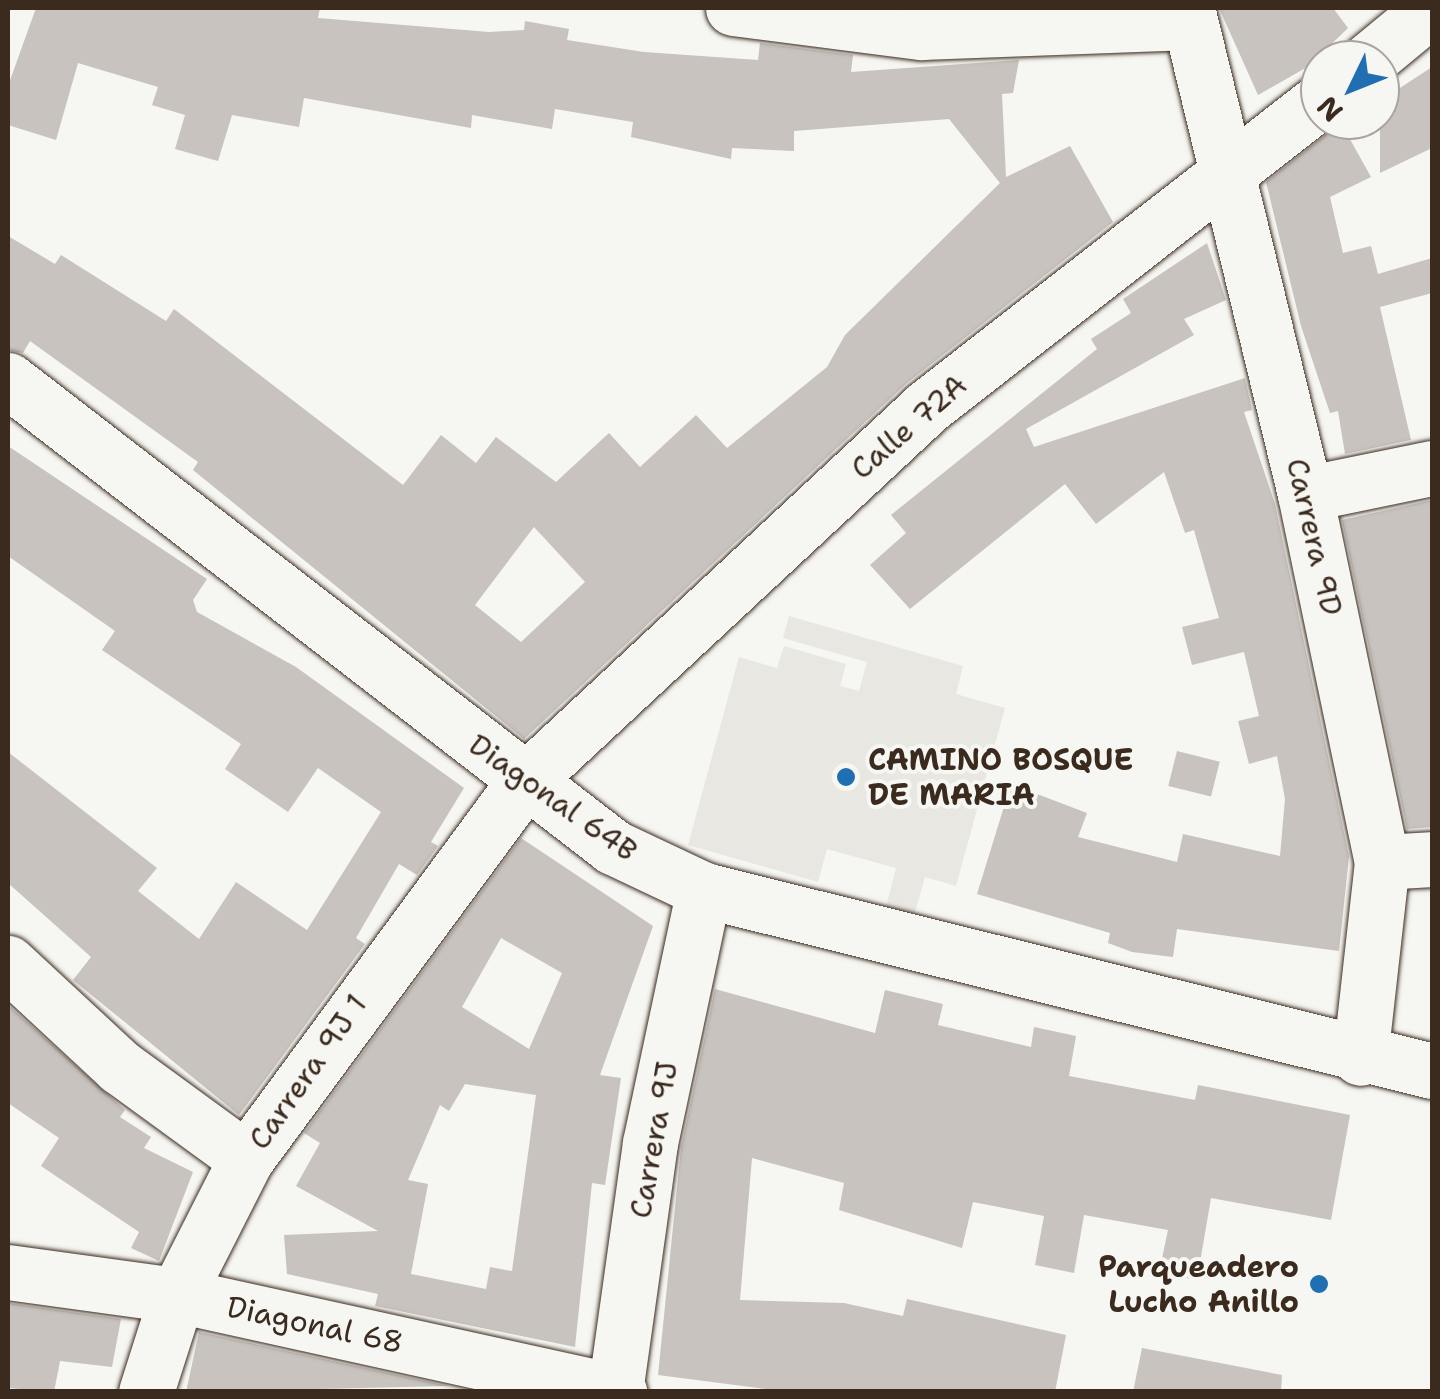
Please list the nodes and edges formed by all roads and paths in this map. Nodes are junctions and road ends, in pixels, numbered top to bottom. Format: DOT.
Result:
graph roads {
  1 [pos="733,8"];
  2 [pos="1432,8"];
  3 [pos="1189,15"];
  4 [pos="1393,40"];
  5 [pos="1300,118"];
  6 [pos="1226,179"];
  7 [pos="8,380"];
  8 [pos="1432,468"];
  9 [pos="1305,494"];
  10 [pos="523,782"];
  11 [pos="1407,861"];
  12 [pos="704,890"];
  13 [pos="8,963"];
  14 [pos="1360,1058"];
  15 [pos="1432,1071"];
  16 [pos="246,1159"];
  17 [pos="8,1272"];
  18 [pos="177,1295"];
  19 [pos="616,1391"];
  20 [pos="146,1392"];
  1 -- 3 [label="street"];
  2 -- 4 [label="street"];
  3 -- 6 [label="street, Carrera 9D"];
  5 -- 6 [label="street, Calle 72A"];
  6 -- 9 [label="street, Carrera 9D"];
  6 -- 10 [label="street, Calle 72A"];
  7 -- 10 [label="street, Diagonal 64B"];
  8 -- 9 [label="street"];
  9 -- 11 [label="street, Carrera 9D"];
  10 -- 12 [label="street, Diagonal 64B"];
  10 -- 16 [label="street, Carrera 9J 1"];
  11 -- 14 [label="street, Carrera 9D"];
  12 -- 14 [label="street, Diagonal 64B"];
  12 -- 19 [label="street, Carrera 9J"];
  13 -- 16 [label="street"];
  14 -- 15 [label="street, Diagonal 64B"];
  16 -- 18 [label="street, Carrera 9J 1"];
  17 -- 18 [label="street, Diagonal 68"];
  18 -- 19 [label="street, Diagonal 68"];
  18 -- 20 [label="street, Carrera 9J 1"];
}
